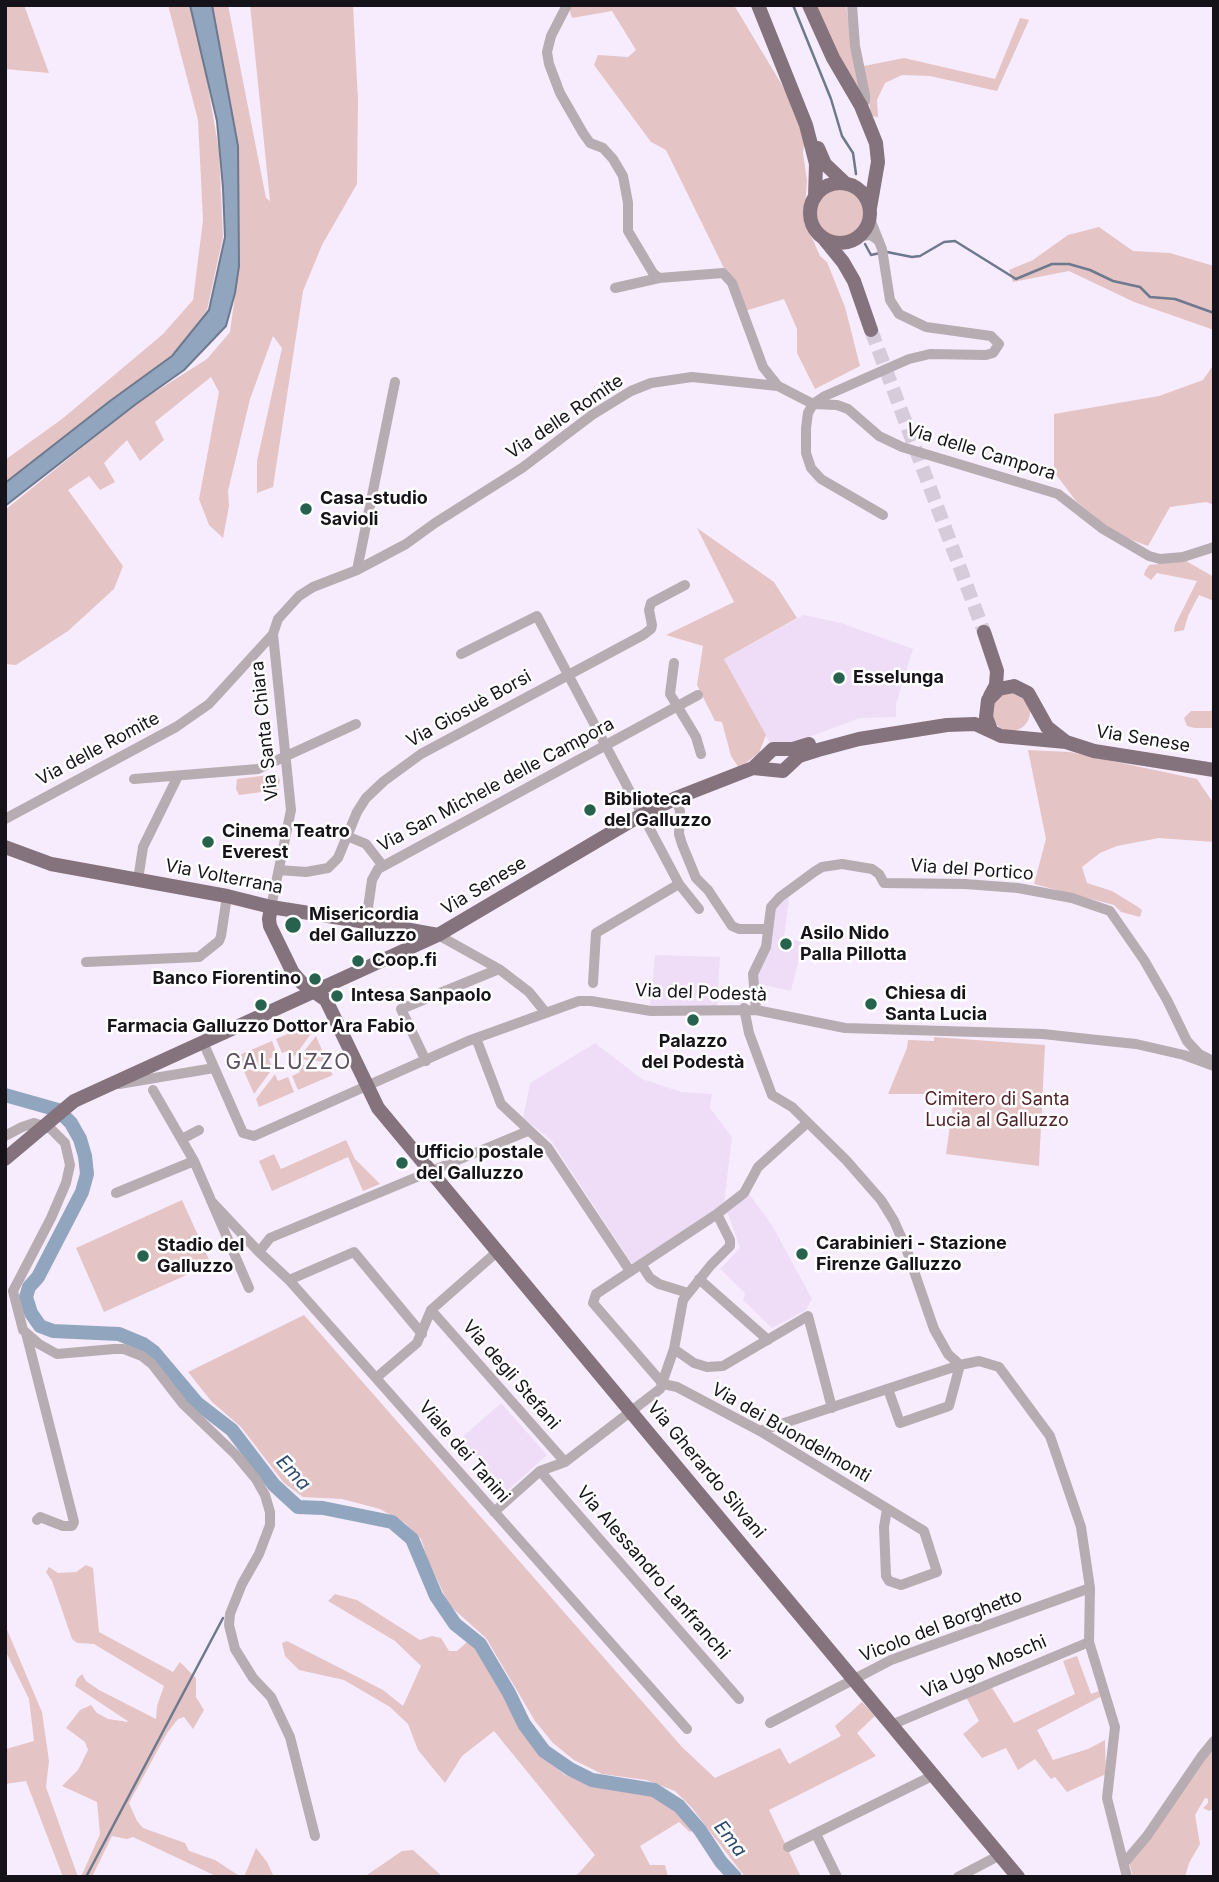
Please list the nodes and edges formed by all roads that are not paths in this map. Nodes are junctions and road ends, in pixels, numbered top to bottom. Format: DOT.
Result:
graph roads {
  1 [pos="566,5"];
  2 [pos="758,5"];
  3 [pos="809,5"];
  4 [pos="852,5"];
  5 [pos="861,106"];
  6 [pos="806,125"];
  7 [pos="875,175"];
  8 [pos="850,184"];
  9 [pos="815,197"];
  10 [pos="870,214"];
  11 [pos="857,238"];
  12 [pos="824,239"];
  13 [pos="881,250"];
  14 [pos="659,278"];
  15 [pos="853,281"];
  16 [pos="615,288"];
  17 [pos="871,330"];
  18 [pos="395,382"];
  19 [pos="778,386"];
  20 [pos="813,404"];
  21 [pos="883,515"];
  22 [pos="1214,547"];
  23 [pos="357,570"];
  24 [pos="685,585"];
  25 [pos="984,632"];
  26 [pos="273,634"];
  27 [pos="461,654"];
  28 [pos="995,659"];
  29 [pos="674,663"];
  30 [pos="567,676"];
  31 [pos="698,695"];
  32 [pos="1032,698"];
  33 [pos="988,701"];
  34 [pos="678,707"];
  35 [pos="356,724"];
  36 [pos="944,726"];
  37 [pos="992,730"];
  38 [pos="1014,737"];
  39 [pos="1066,742"];
  40 [pos="605,747"];
  41 [pos="701,754"];
  42 [pos="787,756"];
  43 [pos="286,757"];
  44 [pos="768,762"];
  45 [pos="1214,770"];
  46 [pos="178,776"];
  47 [pos="134,779"];
  48 [pos="676,798"];
  49 [pos="642,815"];
  50 [pos="5,819"];
  51 [pos="347,836"];
  52 [pos="5,847"];
  53 [pos="383,866"];
  54 [pos="279,870"];
  55 [pos="138,880"];
  56 [pos="679,884"];
  57 [pos="227,896"];
  58 [pos="271,907"];
  59 [pos="699,909"];
  60 [pos="366,922"];
  61 [pos="768,929"];
  62 [pos="438,935"];
  63 [pos="86,962"];
  64 [pos="499,969"];
  65 [pos="593,983"];
  66 [pos="316,992"];
  67 [pos="750,1009"];
  68 [pos="546,1013"];
  69 [pos="476,1038"];
  70 [pos="204,1042"];
  71 [pos="426,1061"];
  72 [pos="1214,1064"];
  73 [pos="214,1068"];
  74 [pos="109,1085"];
  75 [pos="366,1086"];
  76 [pos="153,1090"];
  77 [pos="48,1122"];
  78 [pos="807,1123"];
  79 [pos="199,1130"];
  80 [pos="528,1131"];
  81 [pos="5,1136"];
  82 [pos="182,1139"];
  83 [pos="5,1159"];
  84 [pos="194,1161"];
  85 [pos="430,1171"];
  86 [pos="116,1193"];
  87 [pos="211,1201"];
  88 [pos="717,1214"];
  89 [pos="498,1251"];
  90 [pos="259,1252"];
  91 [pos="640,1264"];
  92 [pos="631,1271"];
  93 [pos="699,1279"];
  94 [pos="289,1280"];
  95 [pos="248,1288"];
  96 [pos="9,1293"];
  97 [pos="688,1293"];
  98 [pos="431,1310"];
  99 [pos="26,1333"];
  100 [pos="422,1334"];
  101 [pos="768,1340"];
  102 [pos="674,1349"];
  103 [pos="960,1365"];
  104 [pos="376,1378"];
  105 [pos="663,1384"];
  106 [pos="888,1389"];
  107 [pos="832,1408"];
  108 [pos="631,1410"];
  109 [pos="760,1431"];
  110 [pos="565,1462"];
  111 [pos="540,1471"];
  112 [pos="887,1510"];
  113 [pos="494,1512"];
  114 [pos="37,1520"];
  115 [pos="1090,1588"];
  116 [pos="1089,1642"];
  117 [pos="854,1679"];
  118 [pos="739,1699"];
  119 [pos="770,1723"];
  120 [pos="891,1725"];
  121 [pos="687,1729"];
  122 [pos="1214,1741"];
  123 [pos="934,1775"];
  124 [pos="816,1833"];
  125 [pos="315,1836"];
  126 [pos="788,1847"];
  127 [pos="1000,1855"];
  128 [pos="1125,1862"];
  129 [pos="837,1877"];
  130 [pos="958,1877"];
  131 [pos="1018,1877"];
  132 [pos="1127,1877"];
  1 -- 14 [label="street"];
  2 -- 6 [label="main road"];
  3 -- 5 [label="main road"];
  4 -- 5 [label="street"];
  5 -- 7 [label="main road"];
  6 -- 8 [label="main road"];
  6 -- 9 [label="main road"];
  7 -- 8 [label="main road"];
  7 -- 10 [label="main road"];
  8 -- 9 [label="main road"];
  8 -- 10 [label="main road"];
  9 -- 12 [label="main road"];
  10 -- 11 [label="main road"];
  10 -- 13 [label="street"];
  11 -- 12 [label="main road"];
  11 -- 13 [label="street"];
  11 -- 15 [label="main road"];
  12 -- 15 [label="main road"];
  13 -- 20 [label="street"];
  14 -- 16 [label="street"];
  14 -- 19 [label="street"];
  15 -- 17 [label="main road"];
  18 -- 23 [label="street"];
  19 -- 20 [label="street, Via delle Romite"];
  19 -- 23 [label="street, Via delle Romite"];
  20 -- 21 [label="street"];
  20 -- 22 [label="street, Via delle Campora"];
  23 -- 26 [label="street, Via delle Romite"];
  24 -- 30 [label="street, Via Giosuè Borsi"];
  25 -- 28 [label="main road"];
  26 -- 43 [label="street, Via Santa Chiara"];
  26 -- 50 [label="street, Via delle Romite"];
  27 -- 30 [label="street"];
  28 -- 32 [label="main road"];
  28 -- 33 [label="main road"];
  29 -- 34 [label="street"];
  30 -- 40 [label="street"];
  30 -- 51 [label="street, Via Giosuè Borsi"];
  31 -- 34 [label="street, Via San Michele delle Campora"];
  32 -- 33 [label="main road, Via Senese"];
  32 -- 38 [label="main road"];
  32 -- 39 [label="main road, Via Senese"];
  33 -- 36 [label="main road, Via Senese"];
  33 -- 37 [label="main road"];
  34 -- 40 [label="street, Via San Michele delle Campora"];
  34 -- 41 [label="street"];
  35 -- 43 [label="street"];
  36 -- 37 [label="main road, Via Senese"];
  36 -- 42 [label="main road, Via Senese"];
  37 -- 38 [label="main road, Via Senese"];
  38 -- 39 [label="main road, Via Senese"];
  39 -- 45 [label="main road, Via Senese"];
  40 -- 49 [label="street"];
  40 -- 53 [label="street, Via San Michele delle Campora"];
  42 -- 44 [label="main road, Via Senese"];
  42 -- 44 [label="main road, Via Senese"];
  43 -- 46 [label="street"];
  43 -- 54 [label="street, Via Santa Chiara"];
  44 -- 48 [label="main road, Via Senese"];
  46 -- 47 [label="street"];
  46 -- 55 [label="street"];
  48 -- 49 [label="main road, Via Senese"];
  48 -- 61 [label="street"];
  49 -- 56 [label="street"];
  49 -- 62 [label="main road, Via Senese"];
  51 -- 53 [label="street"];
  51 -- 54 [label="street, Via Giosuè Borsi"];
  52 -- 55 [label="main road, Via Volterrana"];
  53 -- 60 [label="street, Via San Michele delle Campora"];
  54 -- 58 [label="street, Via Santa Chiara"];
  55 -- 57 [label="main road, Via Volterrana"];
  56 -- 59 [label="street"];
  56 -- 65 [label="street"];
  57 -- 58 [label="main road, Via Volterrana"];
  57 -- 63 [label="street"];
  58 -- 60 [label="main road, Via Volterrana"];
  58 -- 66 [label="main road, Via Gherardo Silvani"];
  60 -- 62 [label="main road, Via Volterrana"];
  61 -- 67 [label="street, Via del Portico"];
  61 -- 72 [label="street, Via del Portico"];
  62 -- 64 [label="street"];
  62 -- 66 [label="main road, Via Senese"];
  64 -- 68 [label="street"];
  64 -- 71 [label="street"];
  66 -- 70 [label="main road, Via Senese"];
  66 -- 75 [label="main road, Via Gherardo Silvani"];
  67 -- 68 [label="street, Via del Podestà"];
  67 -- 72 [label="street, Via del Podestà"];
  67 -- 78 [label="street, Via del Portico"];
  68 -- 69 [label="street, Via del Podestà"];
  69 -- 71 [label="street, Via del Podestà"];
  69 -- 80 [label="street"];
  70 -- 73 [label="street"];
  70 -- 74 [label="main road, Via Senese"];
  71 -- 75 [label="street, Via del Podestà"];
  73 -- 74 [label="street"];
  73 -- 75 [label="street, Via del Podestà"];
  74 -- 77 [label="main road, Via Senese"];
  75 -- 85 [label="main road, Via Gherardo Silvani"];
  76 -- 82 [label="street"];
  77 -- 81 [label="street, Via Senese"];
  77 -- 83 [label="main road, Via Senese"];
  77 -- 96 [label="street"];
  78 -- 88 [label="street"];
  78 -- 103 [label="street, Via del Portico"];
  79 -- 82 [label="street"];
  80 -- 85 [label="street"];
  80 -- 92 [label="street"];
  82 -- 84 [label="street"];
  84 -- 86 [label="street"];
  84 -- 87 [label="street"];
  85 -- 89 [label="main road, Via Gherardo Silvani"];
  85 -- 90 [label="street"];
  87 -- 90 [label="street, Viale dei Tanini"];
  87 -- 95 [label="street"];
  88 -- 91 [label="street"];
  88 -- 93 [label="street"];
  89 -- 98 [label="street"];
  89 -- 108 [label="main road, Via Gherardo Silvani"];
  90 -- 94 [label="street, Viale dei Tanini"];
  91 -- 92 [label="street"];
  91 -- 97 [label="street"];
  92 -- 105 [label="street"];
  93 -- 97 [label="street"];
  93 -- 101 [label="street"];
  94 -- 100 [label="street"];
  94 -- 104 [label="street, Viale dei Tanini"];
  96 -- 99 [label="street"];
  97 -- 102 [label="street"];
  98 -- 100 [label="street"];
  98 -- 110 [label="street, Via degli Stefani"];
  99 -- 114 [label="street"];
  99 -- 125 [label="street"];
  100 -- 104 [label="street"];
  101 -- 102 [label="street"];
  101 -- 107 [label="street"];
  102 -- 105 [label="street"];
  103 -- 106 [label="street"];
  103 -- 106 [label="street"];
  103 -- 115 [label="street"];
  104 -- 113 [label="street, Viale dei Tanini"];
  105 -- 108 [label="street"];
  105 -- 109 [label="street, Via dei Buondelmonti"];
  106 -- 107 [label="street"];
  107 -- 109 [label="street"];
  108 -- 110 [label="street"];
  108 -- 117 [label="main road, Via Gherardo Silvani"];
  109 -- 112 [label="street, Via dei Buondelmonti"];
  110 -- 111 [label="street"];
  111 -- 113 [label="street"];
  111 -- 118 [label="street, Via Alessandro Lanfranchi"];
  112 -- 112 [label="street, Via dei Buondelmonti"];
  113 -- 121 [label="street, Viale dei Tanini"];
  115 -- 116 [label="street"];
  115 -- 117 [label="street, Vicolo del Borghetto"];
  116 -- 120 [label="street, Via Ugo Moschi"];
  116 -- 128 [label="street"];
  117 -- 119 [label="street, Vicolo del Borghetto"];
  117 -- 120 [label="main road, Via Gherardo Silvani"];
  120 -- 123 [label="main road, Via Gherardo Silvani"];
  122 -- 128 [label="street"];
  123 -- 124 [label="street"];
  123 -- 127 [label="main road, Via Gherardo Silvani"];
  124 -- 126 [label="street"];
  124 -- 129 [label="street"];
  127 -- 130 [label="street"];
  127 -- 131 [label="main road, Via Gherardo Silvani"];
  128 -- 132 [label="street"];
}
